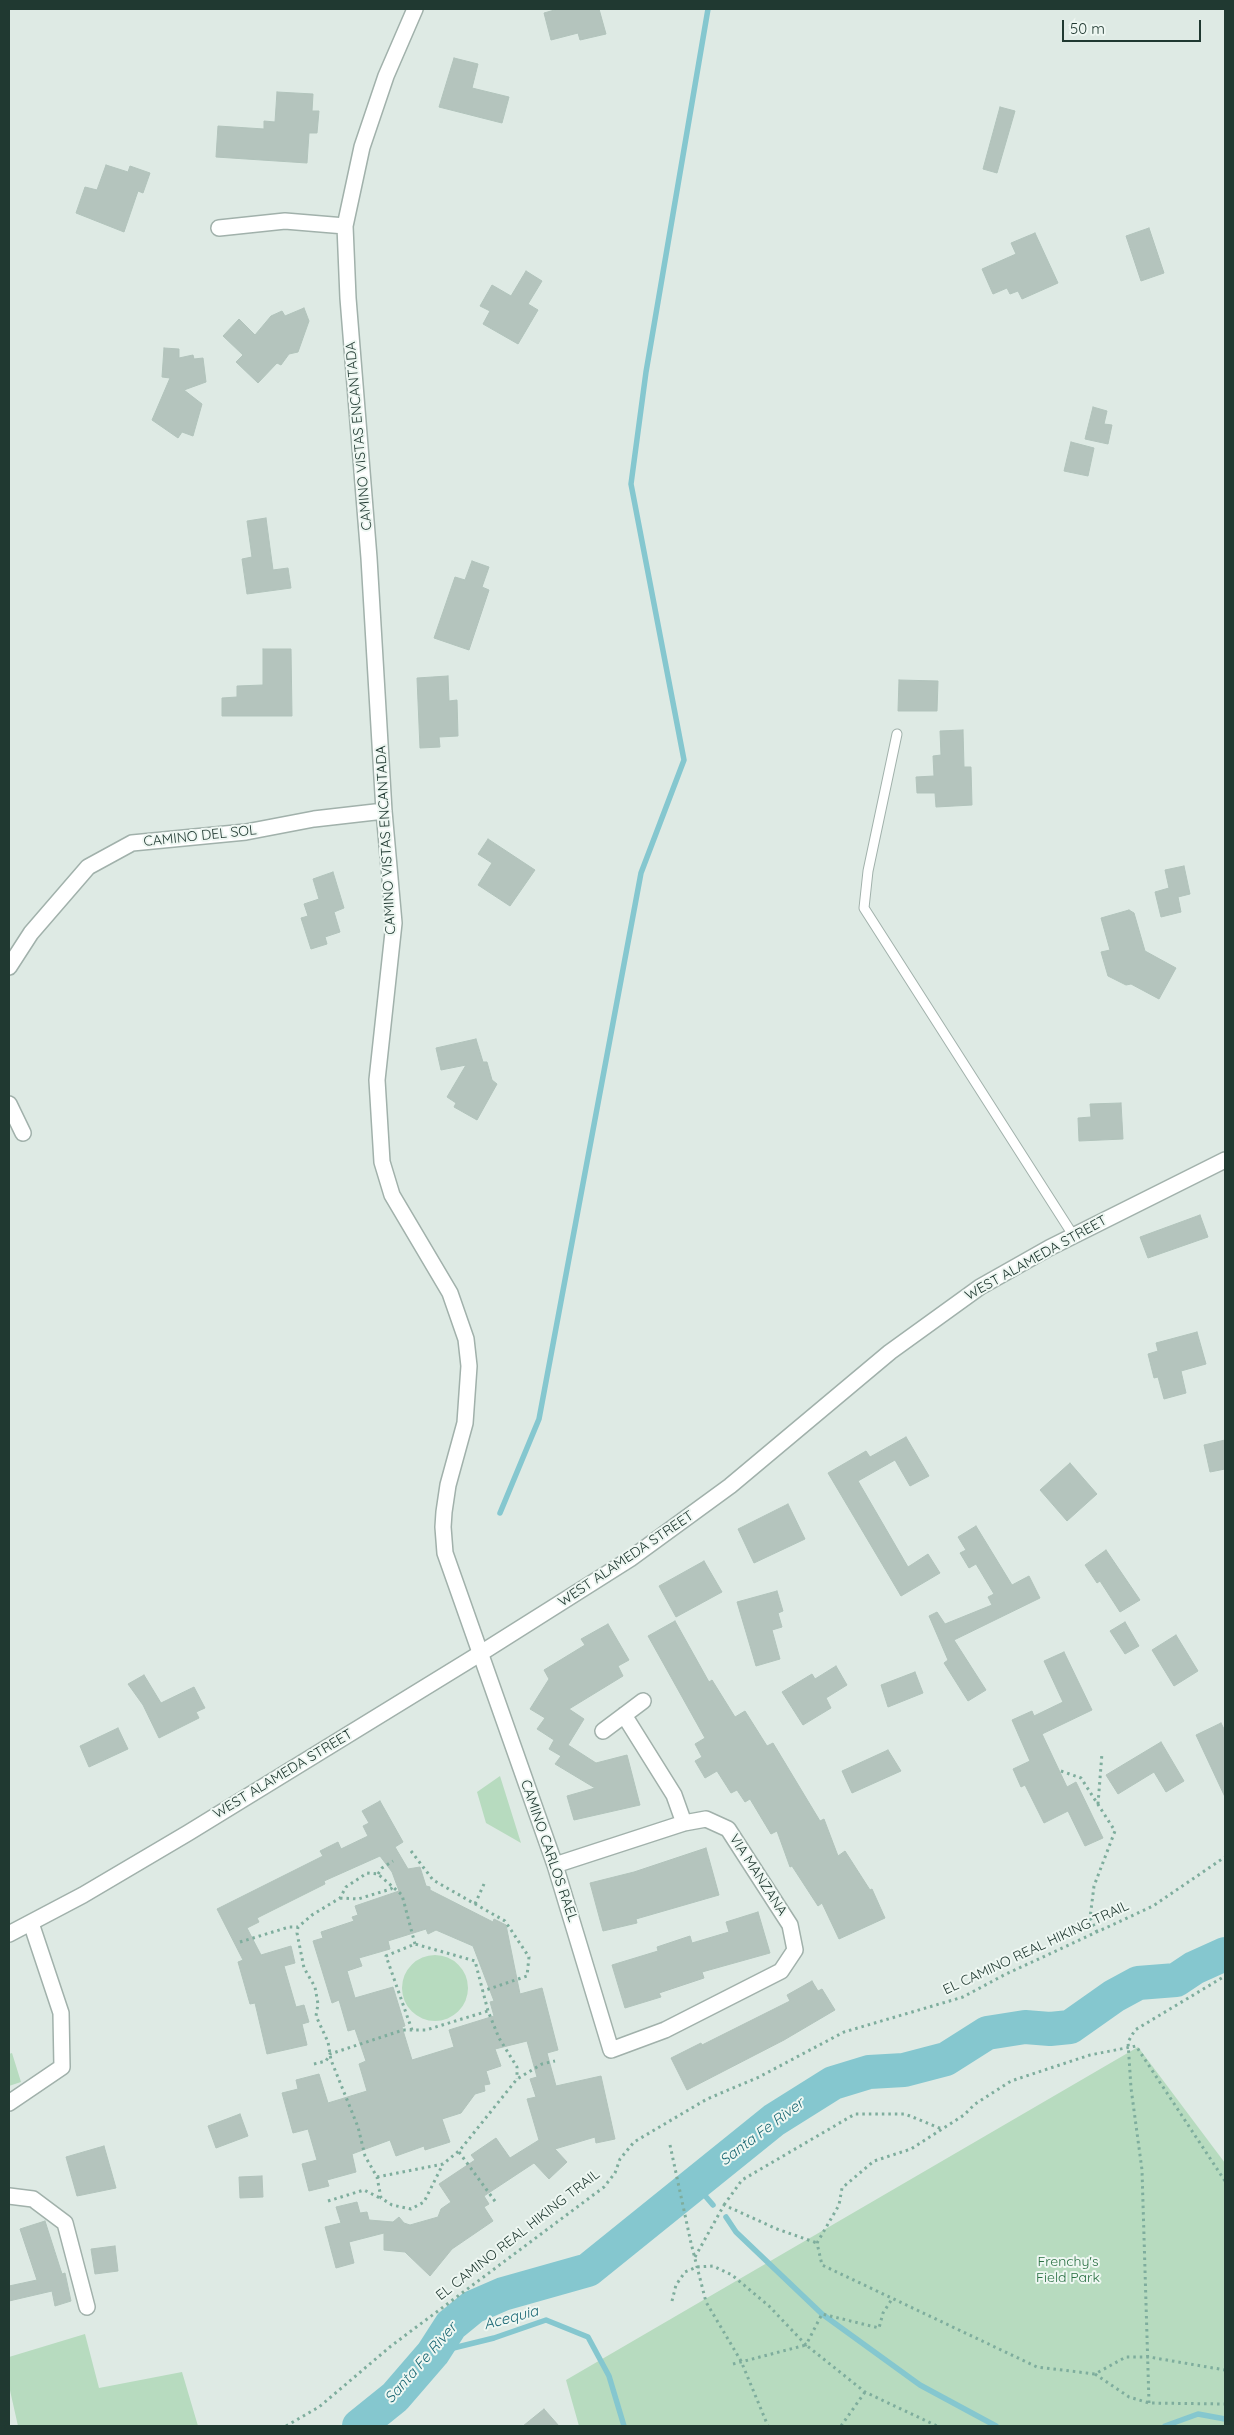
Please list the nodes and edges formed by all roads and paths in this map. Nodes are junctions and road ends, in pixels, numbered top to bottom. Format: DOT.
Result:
graph roads {
  1 [pos="415,9"];
  2 [pos="345,226"];
  3 [pos="219,228"];
  4 [pos="897,734"];
  5 [pos="384,810"];
  6 [pos="9,967"];
  7 [pos="9,1104"];
  8 [pos="23,1133"];
  9 [pos="1225,1160"];
  10 [pos="1073,1235"];
  11 [pos="481,1653"];
  12 [pos="643,1701"];
  13 [pos="624,1715"];
  14 [pos="603,1731"];
  15 [pos="1102,1753"];
  16 [pos="1060,1771"];
  17 [pos="1098,1804"];
  18 [pos="684,1823"];
  19 [pos="411,1850"];
  20 [pos="1225,1857"];
  21 [pos="393,1861"];
  22 [pos="555,1865"];
  23 [pos="378,1874"];
  24 [pos="484,1884"];
  25 [pos="393,1886"];
  26 [pos="340,1898"];
  27 [pos="475,1904"];
  28 [pos="31,1923"];
  29 [pos="298,1927"];
  30 [pos="1097,1932"];
  31 [pos="9,1934"];
  32 [pos="240,1942"];
  33 [pos="415,1944"];
  34 [pos="1225,1976"];
  35 [pos="483,1991"];
  36 [pos="488,2011"];
  37 [pos="412,2030"];
  38 [pos="1128,2047"];
  39 [pos="611,2050"];
  40 [pos="330,2054"];
  41 [pos="555,2061"];
  42 [pos="314,2064"];
  43 [pos="517,2079"];
  44 [pos="9,2103"];
  45 [pos="942,2129"];
  46 [pos="670,2145"];
  47 [pos="458,2152"];
  48 [pos="443,2164"];
  49 [pos="377,2177"];
  50 [pos="1225,2181"];
  51 [pos="9,2196"];
  52 [pos="381,2198"];
  53 [pos="328,2201"];
  54 [pos="497,2204"];
  55 [pos="724,2205"];
  56 [pos="817,2243"];
  57 [pos="694,2257"];
  58 [pos="697,2267"];
  59 [pos="892,2299"];
  60 [pos="672,2301"];
  61 [pos="87,2307"];
  62 [pos="806,2345"];
  63 [pos="1149,2357"];
  64 [pos="742,2362"];
  65 [pos="733,2364"];
  66 [pos="1225,2370"];
  67 [pos="1095,2374"];
  68 [pos="864,2392"];
  69 [pos="1149,2403"];
  70 [pos="1225,2404"];
  71 [pos="286,2426"];
  72 [pos="768,2426"];
  73 [pos="841,2426"];
  74 [pos="937,2426"];
  1 -- 2 [label="street, CAMINO VISTAS ENCANTADA"];
  2 -- 3 [label="street"];
  2 -- 5 [label="street, CAMINO VISTAS ENCANTADA"];
  4 -- 10 [label="lane"];
  5 -- 6 [label="street, CAMINO DEL SOL"];
  5 -- 11 [label="street, CAMINO VISTAS ENCANTADA"];
  7 -- 8 [label="street"];
  9 -- 10 [label="street, WEST ALAMEDA STREET"];
  10 -- 11 [label="street, WEST ALAMEDA STREET"];
  11 -- 22 [label="street, CAMINO CARLOS RAEL"];
  11 -- 28 [label="street, WEST ALAMEDA STREET"];
  12 -- 13 [label="street"];
  13 -- 14 [label="street"];
  13 -- 18 [label="street"];
  15 -- 17 [label="path"];
  16 -- 17 [label="path"];
  17 -- 30 [label="path"];
  18 -- 22 [label="street, VIA MANZANA"];
  18 -- 39 [label="street, VIA MANZANA"];
  19 -- 27 [label="path"];
  20 -- 30 [label="path, EL CAMINO REAL HIKING TRAIL"];
  21 -- 23 [label="path"];
  22 -- 39 [label="street, CAMINO CARLOS RAEL"];
  23 -- 25 [label="path"];
  23 -- 26 [label="path"];
  24 -- 27 [label="path"];
  25 -- 26 [label="path"];
  25 -- 33 [label="path"];
  26 -- 29 [label="path"];
  27 -- 35 [label="path"];
  28 -- 31 [label="street, WEST ALAMEDA STREET"];
  28 -- 44 [label="street"];
  29 -- 32 [label="path"];
  29 -- 40 [label="path"];
  30 -- 71 [label="path, EL CAMINO REAL HIKING TRAIL"];
  33 -- 35 [label="path"];
  33 -- 37 [label="path"];
  34 -- 38 [label="path"];
  35 -- 36 [label="path"];
  36 -- 37 [label="path"];
  36 -- 43 [label="path"];
  37 -- 40 [label="path"];
  38 -- 45 [label="path"];
  38 -- 50 [label="path"];
  38 -- 63 [label="path"];
  40 -- 42 [label="path"];
  40 -- 49 [label="path"];
  41 -- 43 [label="path"];
  43 -- 47 [label="path"];
  45 -- 55 [label="path"];
  45 -- 56 [label="path"];
  46 -- 57 [label="path"];
  47 -- 48 [label="path"];
  47 -- 54 [label="path"];
  48 -- 49 [label="path"];
  48 -- 52 [label="path"];
  49 -- 52 [label="path"];
  51 -- 61 [label="street"];
  52 -- 53 [label="path"];
  55 -- 56 [label="path"];
  55 -- 57 [label="path"];
  56 -- 59 [label="path"];
  57 -- 58 [label="path"];
  58 -- 60 [label="path"];
  58 -- 62 [label="path"];
  58 -- 64 [label="path"];
  59 -- 62 [label="path"];
  59 -- 67 [label="path"];
  62 -- 64 [label="path"];
  62 -- 68 [label="path"];
  63 -- 66 [label="path"];
  63 -- 67 [label="path"];
  63 -- 69 [label="path"];
  64 -- 65 [label="path"];
  64 -- 72 [label="path"];
  67 -- 69 [label="path"];
  68 -- 73 [label="path"];
  68 -- 74 [label="path"];
  69 -- 70 [label="path"];
}
